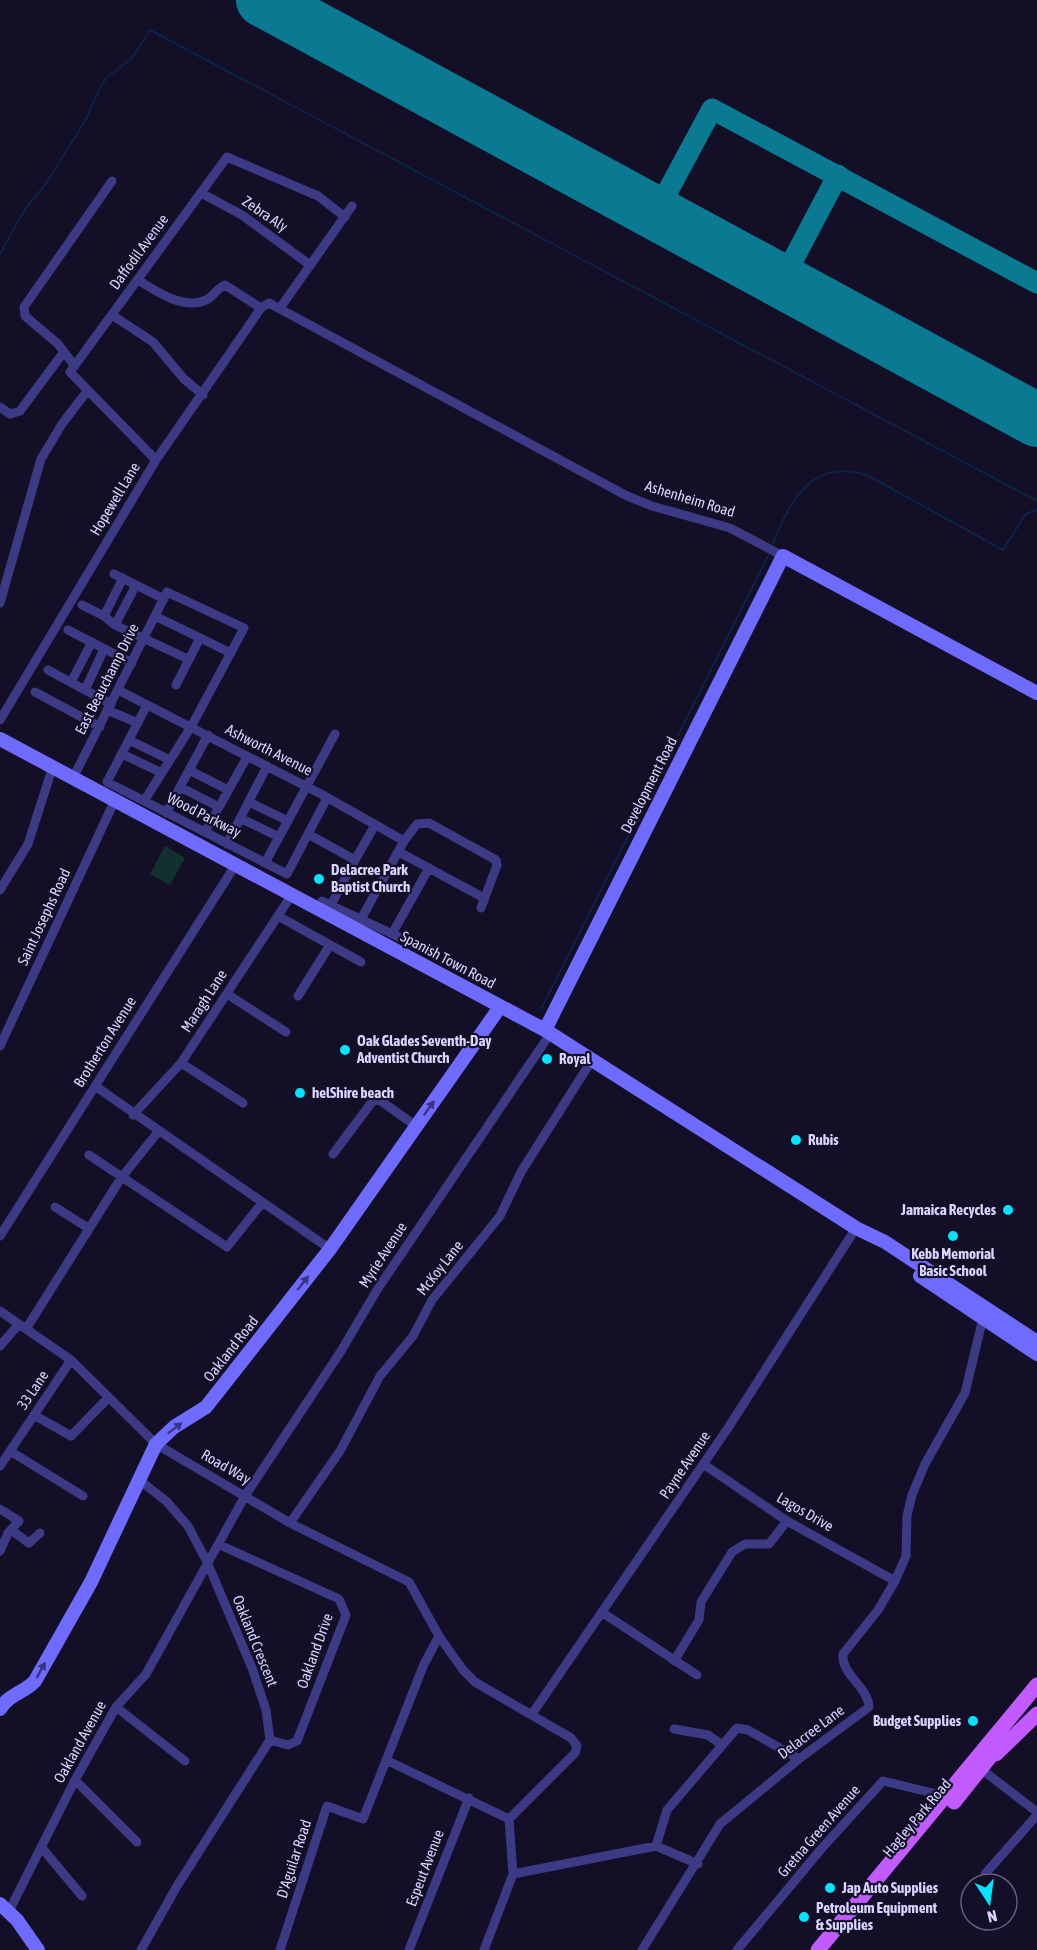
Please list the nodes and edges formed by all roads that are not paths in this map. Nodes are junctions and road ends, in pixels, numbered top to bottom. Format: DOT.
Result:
graph roads {
  1 [pos="112,181"];
  2 [pos="201,193"];
  3 [pos="352,206"];
  4 [pos="345,217"];
  5 [pos="310,265"];
  6 [pos="138,280"];
  7 [pos="265,306"];
  8 [pos="280,308"];
  9 [pos="112,315"];
  10 [pos="63,353"];
  11 [pos="74,365"];
  12 [pos="88,390"];
  13 [pos="203,395"];
  14 [pos="0,407"];
  15 [pos="156,460"];
  16 [pos="783,556"];
  17 [pos="136,585"];
  18 [pos="165,596"];
  19 [pos="0,603"];
  20 [pos="82,605"];
  21 [pos="105,616"];
  22 [pos="155,616"];
  23 [pos="115,624"];
  24 [pos="68,630"];
  25 [pos="200,638"];
  26 [pos="144,639"];
  27 [pos="92,642"];
  28 [pos="104,649"];
  29 [pos="231,653"];
  30 [pos="188,659"];
  31 [pos="132,663"];
  32 [pos="48,670"];
  33 [pos="71,682"];
  34 [pos="176,685"];
  35 [pos="85,690"];
  36 [pos="118,690"];
  37 [pos="35,692"];
  38 [pos="1037,693"];
  39 [pos="147,705"];
  40 [pos="109,707"];
  41 [pos="0,720"];
  42 [pos="138,723"];
  43 [pos="100,727"];
  44 [pos="191,727"];
  45 [pos="335,734"];
  46 [pos="208,735"];
  47 [pos="0,739"];
  48 [pos="129,740"];
  49 [pos="122,754"];
  50 [pos="246,757"];
  51 [pos="170,760"];
  52 [pos="53,766"];
  53 [pos="267,766"];
  54 [pos="189,770"];
  55 [pos="162,773"];
  56 [pos="73,778"];
  57 [pos="180,787"];
  58 [pos="306,787"];
  59 [pos="228,790"];
  60 [pos="327,798"];
  61 [pos="115,800"];
  62 [pos="144,801"];
  63 [pos="249,802"];
  64 [pos="219,807"];
  65 [pos="166,813"];
  66 [pos="240,818"];
  67 [pos="288,821"];
  68 [pos="375,825"];
  69 [pos="205,832"];
  70 [pos="308,834"];
  71 [pos="279,837"];
  72 [pos="404,841"];
  73 [pos="227,843"];
  74 [pos="399,852"];
  75 [pos="355,860"];
  76 [pos="265,863"];
  77 [pos="236,864"];
  78 [pos="429,868"];
  79 [pos="0,890"];
  80 [pos="291,896"];
  81 [pos="278,916"];
  82 [pos="358,924"];
  83 [pos="330,945"];
  84 [pos="361,962"];
  85 [pos="227,994"];
  86 [pos="298,996"];
  87 [pos="500,1007"];
  88 [pos="286,1032"];
  89 [pos="548,1032"];
  90 [pos="0,1046"];
  91 [pos="592,1060"];
  92 [pos="181,1063"];
  93 [pos="95,1086"];
  94 [pos="243,1103"];
  95 [pos="134,1115"];
  96 [pos="417,1126"];
  97 [pos="158,1132"];
  98 [pos="333,1154"];
  99 [pos="89,1155"];
  100 [pos="122,1178"];
  101 [pos="262,1203"];
  102 [pos="55,1208"];
  103 [pos="88,1228"];
  104 [pos="861,1231"];
  105 [pos="0,1236"];
  106 [pos="330,1249"];
  107 [pos="0,1311"];
  108 [pos="983,1318"];
  109 [pos="22,1326"];
  110 [pos="1014,1340"];
  111 [pos="1037,1345"];
  112 [pos="0,1346"];
  113 [pos="71,1360"];
  114 [pos="1037,1364"];
  115 [pos="108,1398"];
  116 [pos="34,1415"];
  117 [pos="156,1444"];
  118 [pos="10,1451"];
  119 [pos="703,1464"];
  120 [pos="0,1466"];
  121 [pos="138,1479"];
  122 [pos="83,1496"];
  123 [pos="245,1496"];
  124 [pos="0,1509"];
  125 [pos="787,1521"];
  126 [pos="290,1522"];
  127 [pos="11,1530"];
  128 [pos="40,1533"];
  129 [pos="220,1545"];
  130 [pos="0,1551"];
  131 [pos="208,1564"];
  132 [pos="895,1581"];
  133 [pos="603,1612"];
  134 [pos="439,1636"];
  135 [pos="674,1661"];
  136 [pos="1037,1671"];
  137 [pos="697,1675"];
  138 [pos="1037,1684"];
  139 [pos="1037,1699"];
  140 [pos="117,1707"];
  141 [pos="0,1709"];
  142 [pos="532,1714"];
  143 [pos="1037,1714"];
  144 [pos="674,1729"];
  145 [pos="270,1740"];
  146 [pos="722,1745"];
  147 [pos="799,1759"];
  148 [pos="386,1760"];
  149 [pos="184,1761"];
  150 [pos="983,1766"];
  151 [pos="959,1779"];
  152 [pos="75,1780"];
  153 [pos="945,1796"];
  154 [pos="469,1798"];
  155 [pos="1037,1814"];
  156 [pos="509,1819"];
  157 [pos="137,1842"];
  158 [pos="656,1846"];
  159 [pos="42,1848"];
  160 [pos="698,1864"];
  161 [pos="986,1872"];
  162 [pos="513,1874"];
  163 [pos="82,1896"];
  164 [pos="4,1908"];
  165 [pos="38,1950"];
  166 [pos="141,1950"];
  167 [pos="280,1950"];
  168 [pos="409,1950"];
  169 [pos="484,1950"];
  170 [pos="642,1950"];
  171 [pos="737,1950"];
  172 [pos="818,1950"];
  173 [pos="832,1950"];
  1 -- 10 [label="street"];
  2 -- 4 [label="street, Daffodil Avenue"];
  2 -- 5 [label="street, Zebra Aly"];
  2 -- 6 [label="street, Daffodil Avenue"];
  3 -- 4 [label="street"];
  4 -- 5 [label="street"];
  5 -- 8 [label="street"];
  6 -- 7 [label="street, Ashenheim Road"];
  6 -- 9 [label="street, Daffodil Avenue"];
  7 -- 8 [label="street, Ashenheim Road"];
  7 -- 13 [label="street, Hopewell Lane"];
  8 -- 16 [label="street, Ashenheim Road"];
  9 -- 11 [label="street, Daffodil Avenue"];
  9 -- 13 [label="street"];
  10 -- 11 [label="street"];
  10 -- 14 [label="street"];
  11 -- 12 [label="street"];
  12 -- 15 [label="street"];
  12 -- 19 [label="street"];
  13 -- 15 [label="street, Hopewell Lane"];
  15 -- 41 [label="street, Hopewell Lane"];
  16 -- 38 [label="street, Ashenheim Road"];
  16 -- 89 [label="street, Development Road"];
  17 -- 18 [label="street"];
  17 -- 21 [label="street"];
  17 -- 23 [label="street"];
  18 -- 22 [label="street, East Beauchamp Drive"];
  18 -- 29 [label="street"];
  20 -- 21 [label="street"];
  21 -- 23 [label="street"];
  22 -- 25 [label="street"];
  22 -- 26 [label="street, East Beauchamp Drive"];
  23 -- 26 [label="street"];
  24 -- 27 [label="street"];
  25 -- 29 [label="street"];
  25 -- 30 [label="street"];
  26 -- 30 [label="street"];
  26 -- 31 [label="street, East Beauchamp Drive"];
  27 -- 28 [label="street"];
  27 -- 33 [label="street"];
  28 -- 31 [label="street"];
  28 -- 35 [label="street"];
  29 -- 44 [label="street"];
  30 -- 34 [label="street"];
  31 -- 36 [label="street, East Beauchamp Drive"];
  32 -- 33 [label="street"];
  33 -- 35 [label="street"];
  35 -- 40 [label="street"];
  36 -- 39 [label="street, Ashworth Avenue"];
  36 -- 40 [label="street, East Beauchamp Drive"];
  37 -- 43 [label="street"];
  39 -- 42 [label="street"];
  39 -- 44 [label="street, Ashworth Avenue"];
  40 -- 42 [label="street"];
  40 -- 43 [label="street, East Beauchamp Drive"];
  42 -- 48 [label="street"];
  43 -- 56 [label="street, East Beauchamp Drive"];
  44 -- 46 [label="street, Ashworth Avenue"];
  44 -- 51 [label="street"];
  45 -- 58 [label="street"];
  46 -- 50 [label="street, Ashworth Avenue"];
  46 -- 54 [label="street"];
  47 -- 52 [label="street, Spanish Town Road"];
  48 -- 49 [label="street"];
  48 -- 51 [label="street"];
  49 -- 55 [label="street"];
  49 -- 62 [label="street, Wood Parkway"];
  50 -- 53 [label="street, Ashworth Avenue"];
  50 -- 59 [label="street"];
  51 -- 55 [label="street"];
  52 -- 56 [label="street, Spanish Town Road"];
  52 -- 79 [label="street"];
  53 -- 58 [label="street, Ashworth Avenue"];
  53 -- 63 [label="street"];
  54 -- 57 [label="street"];
  54 -- 59 [label="street"];
  55 -- 62 [label="street"];
  56 -- 61 [label="street, Spanish Town Road"];
  57 -- 64 [label="street"];
  57 -- 65 [label="street"];
  58 -- 60 [label="street, Ashworth Avenue"];
  58 -- 67 [label="street"];
  59 -- 64 [label="street"];
  60 -- 68 [label="street, Ashworth Avenue"];
  60 -- 70 [label="street"];
  61 -- 77 [label="street, Spanish Town Road"];
  61 -- 90 [label="street, Saint Josephs Road"];
  62 -- 65 [label="street, Wood Parkway"];
  63 -- 66 [label="street"];
  63 -- 67 [label="street"];
  64 -- 69 [label="street"];
  65 -- 69 [label="street, Wood Parkway"];
  66 -- 71 [label="street"];
  66 -- 73 [label="street"];
  67 -- 71 [label="street"];
  68 -- 72 [label="street, Ashworth Avenue"];
  68 -- 75 [label="street"];
  69 -- 73 [label="street, Wood Parkway"];
  70 -- 75 [label="street"];
  70 -- 76 [label="street, Wood Parkway"];
  71 -- 76 [label="street"];
  72 -- 74 [label="street"];
  72 -- 78 [label="street"];
  73 -- 76 [label="street, Wood Parkway"];
  74 -- 78 [label="street"];
  74 -- 82 [label="street"];
  75 -- 82 [label="street"];
  77 -- 80 [label="street, Spanish Town Road"];
  77 -- 93 [label="street, Brotherton Avenue"];
  78 -- 82 [label="street"];
  80 -- 81 [label="street, Maragh Lane"];
  80 -- 82 [label="street, Spanish Town Road"];
  81 -- 83 [label="street"];
  81 -- 85 [label="street, Maragh Lane"];
  82 -- 87 [label="street, Spanish Town Road"];
  83 -- 84 [label="street"];
  83 -- 86 [label="street"];
  85 -- 88 [label="street"];
  85 -- 92 [label="street, Maragh Lane"];
  87 -- 89 [label="street, Spanish Town Road"];
  96 -- 87 [label="street, Oakland Road, one-way"];
  89 -- 91 [label="street, Spanish Town Road"];
  89 -- 123 [label="street, Myrie Avenue"];
  91 -- 104 [label="street, Spanish Town Road"];
  91 -- 126 [label="street, McKoy Lane"];
  92 -- 94 [label="street"];
  92 -- 95 [label="street, Maragh Lane"];
  93 -- 95 [label="street"];
  93 -- 105 [label="street, Brotherton Avenue"];
  95 -- 97 [label="street"];
  96 -- 98 [label="street"];
  96 -- 106 [label="street, Oakland Road"];
  97 -- 100 [label="street"];
  97 -- 101 [label="street"];
  99 -- 100 [label="street"];
  100 -- 101 [label="street"];
  100 -- 103 [label="street"];
  101 -- 106 [label="street"];
  102 -- 103 [label="street"];
  103 -- 109 [label="street"];
  104 -- 108 [label="street, Spanish Town Road"];
  104 -- 111 [label="street, Spanish Town Road"];
  104 -- 119 [label="street, Payne Avenue"];
  117 -- 106 [label="street, Oakland Road, one-way"];
  107 -- 109 [label="street, Road Way"];
  108 -- 110 [label="street, Spanish Town Road"];
  108 -- 132 [label="street, Delacree Lane"];
  109 -- 112 [label="street"];
  109 -- 113 [label="street, Road Way"];
  110 -- 111 [label="street, Spanish Town Road"];
  110 -- 114 [label="street, Spanish Town Road"];
  113 -- 115 [label="street, Road Way"];
  113 -- 116 [label="street, 33 Lane"];
  115 -- 116 [label="street"];
  115 -- 117 [label="street, Road Way"];
  116 -- 118 [label="street, 33 Lane"];
  117 -- 121 [label="street, Oakland Road"];
  117 -- 123 [label="street, Road Way"];
  118 -- 120 [label="street, 33 Lane"];
  118 -- 122 [label="street"];
  119 -- 125 [label="street, Lagos Drive"];
  119 -- 133 [label="street, Payne Avenue"];
  121 -- 131 [label="street, Oakland Crescent"];
  141 -- 121 [label="street, Oakland Road, one-way"];
  123 -- 126 [label="street, Road Way"];
  123 -- 129 [label="street, Myrie Avenue"];
  124 -- 127 [label="street"];
  125 -- 132 [label="street, Lagos Drive"];
  125 -- 135 [label="street"];
  126 -- 134 [label="street, Road Way"];
  127 -- 128 [label="street"];
  127 -- 130 [label="street"];
  129 -- 131 [label="street, Oakland Avenue"];
  129 -- 145 [label="street, Oakland Drive"];
  131 -- 140 [label="street, Oakland Avenue"];
  131 -- 145 [label="street, Oakland Crescent"];
  132 -- 147 [label="street, Delacree Lane"];
  133 -- 135 [label="street"];
  133 -- 142 [label="street, Payne Avenue"];
  134 -- 142 [label="street, Road Way"];
  134 -- 148 [label="street"];
  135 -- 137 [label="street"];
  136 -- 151 [label="main road, Hagley Park Road"];
  138 -- 151 [label="main road, Hagley Park Road"];
  139 -- 150 [label="main road, Hagley Park Road"];
  140 -- 149 [label="street"];
  140 -- 152 [label="street, Oakland Avenue"];
  142 -- 156 [label="street, Road Way"];
  143 -- 150 [label="main road, Hagley Park Road"];
  144 -- 146 [label="street"];
  145 -- 166 [label="street"];
  146 -- 147 [label="street"];
  146 -- 158 [label="street"];
  147 -- 160 [label="street, Delacree Lane"];
  148 -- 154 [label="street"];
  148 -- 167 [label="street, D'Aguilar Road"];
  150 -- 155 [label="street"];
  150 -- 173 [label="main road, Hagley Park Road"];
  151 -- 153 [label="main road, Hagley Park Road"];
  152 -- 157 [label="street"];
  152 -- 159 [label="street, Oakland Avenue"];
  153 -- 171 [label="street, Gretna Green Avenue"];
  153 -- 172 [label="main road, Hagley Park Road"];
  154 -- 156 [label="street"];
  154 -- 168 [label="street, Espeut Avenue"];
  155 -- 161 [label="street"];
  156 -- 162 [label="street"];
  158 -- 160 [label="street"];
  158 -- 162 [label="street"];
  159 -- 163 [label="street"];
  159 -- 164 [label="street, Oakland Avenue"];
  160 -- 170 [label="street, Delacree Lane"];
  162 -- 169 [label="street"];
  164 -- 165 [label="street"];
}
